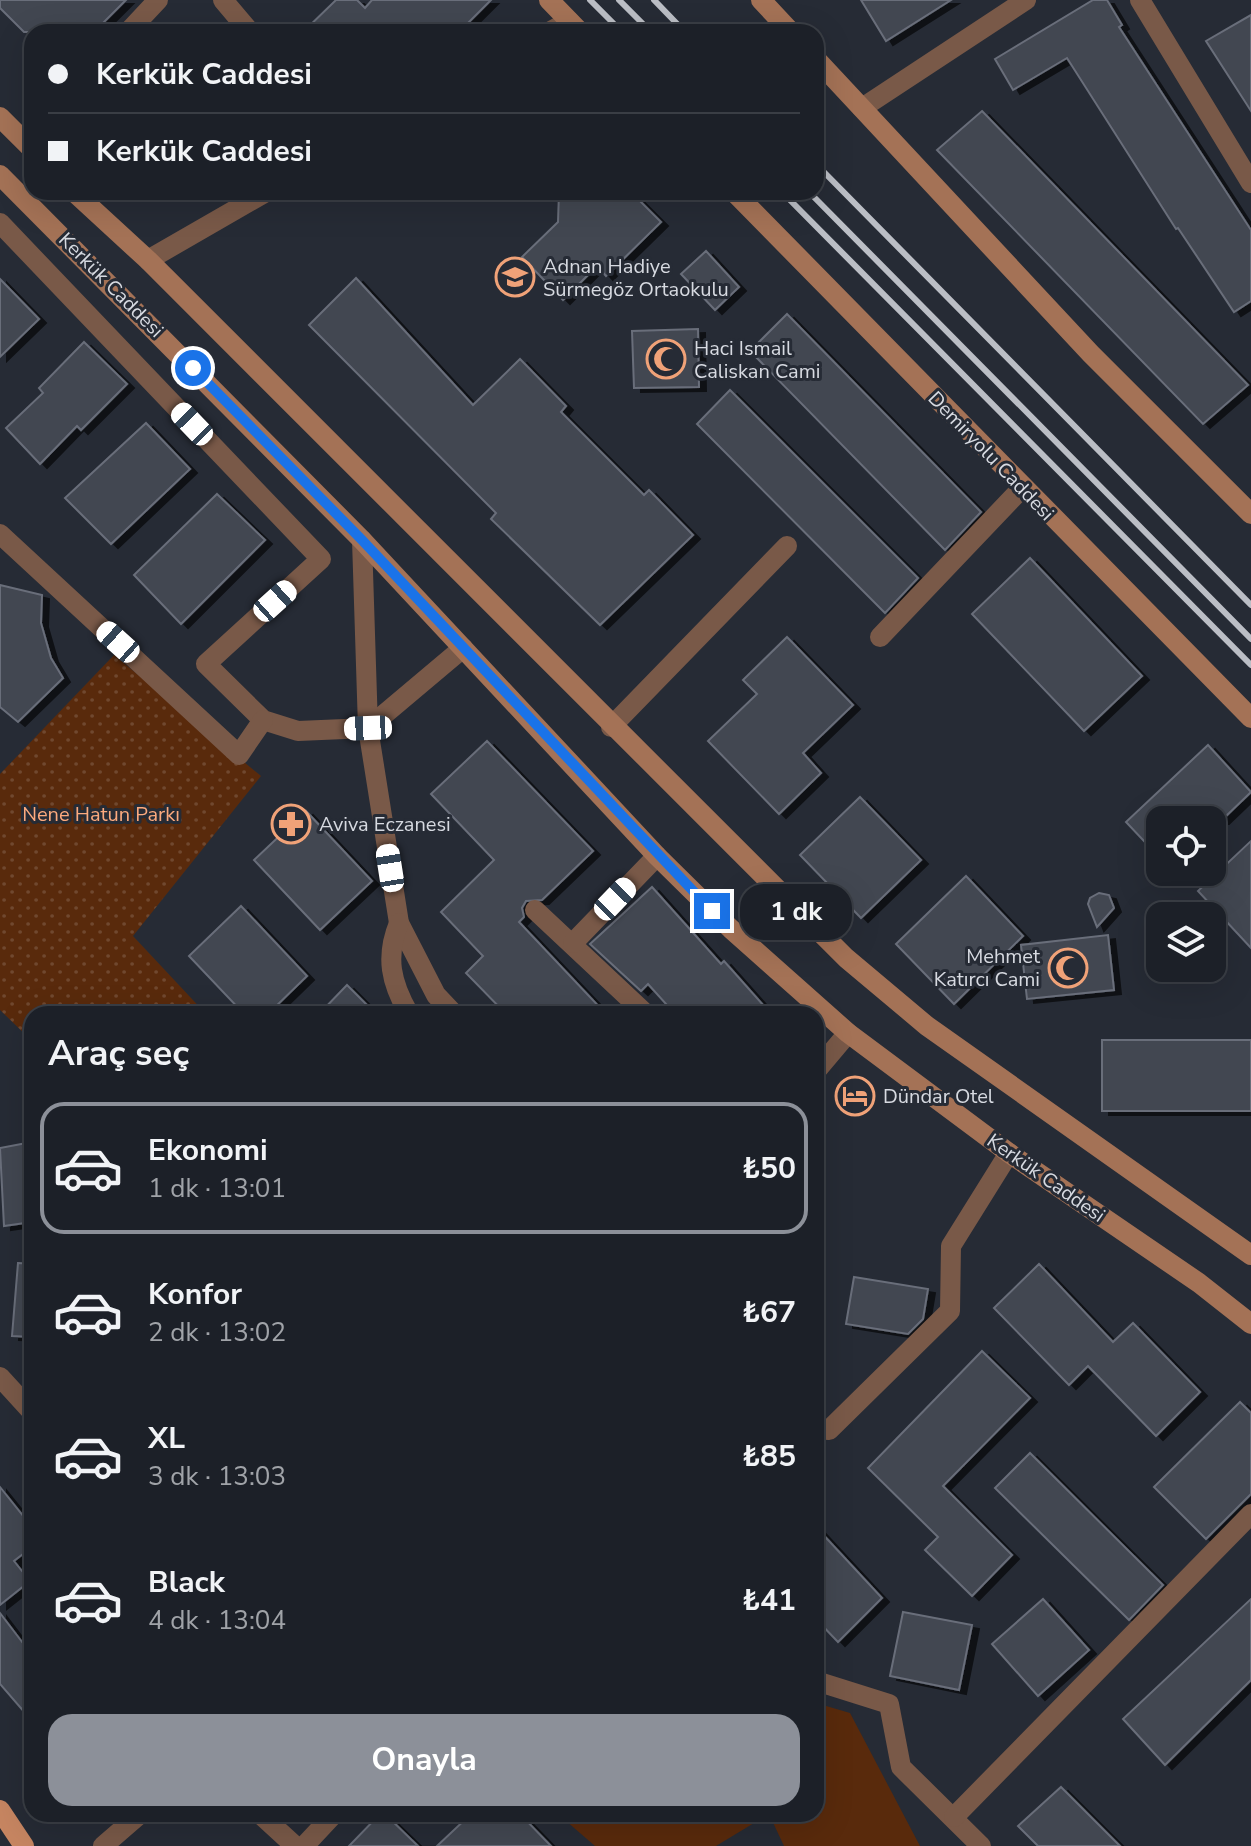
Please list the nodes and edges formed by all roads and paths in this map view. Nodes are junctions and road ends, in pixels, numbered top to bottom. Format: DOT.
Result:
graph roads {
  1 [pos="158,0"];
  2 [pos="223,0"];
  3 [pos="549,0"];
  4 [pos="761,0"];
  5 [pos="1026,0"];
  6 [pos="1140,0"];
  7 [pos="136,24"];
  8 [pos="243,24"];
  9 [pos="573,24"];
  10 [pos="784,24"];
  11 [pos="824,68"];
  12 [pos="862,108"];
  13 [pos="0,117"];
  14 [pos="24,137"];
  15 [pos="0,175"];
  16 [pos="1251,183"];
  17 [pos="24,199"];
  18 [pos="25,200"];
  19 [pos="83,200"];
  20 [pos="252,200"];
  21 [pos="742,200"];
  22 [pos="0,223"];
  23 [pos="148,260"];
  24 [pos="1022,488"];
  25 [pos="1251,514"];
  26 [pos="0,534"];
  27 [pos="362,540"];
  28 [pos="787,546"];
  29 [pos="880,637"];
  30 [pos="463,648"];
  31 [pos="1251,718"];
  32 [pos="263,720"];
  33 [pos="611,727"];
  34 [pos="368,728"];
  35 [pos="657,856"];
  36 [pos="535,910"];
  37 [pos="399,923"];
  38 [pos="573,943"];
  39 [pos="404,1006"];
  40 [pos="446,1006"];
  41 [pos="638,1006"];
  42 [pos="818,1006"];
  43 [pos="824,1012"];
  44 [pos="848,1033"];
  45 [pos="824,1062"];
  46 [pos="1009,1153"];
  47 [pos="1251,1255"];
  48 [pos="1251,1324"];
  49 [pos="0,1377"];
  50 [pos="24,1403"];
  51 [pos="824,1430"];
  52 [pos="1251,1514"];
  53 [pos="824,1684"];
  54 [pos="0,1810"];
  55 [pos="954,1817"];
  56 [pos="131,1822"];
  57 [pos="269,1822"];
  58 [pos="326,1822"];
  59 [pos="24,1846"];
  60 [pos="103,1846"];
  61 [pos="295,1846"];
  62 [pos="304,1846"];
  63 [pos="981,1846"];
  1 -- 7 [label="street"];
  2 -- 8 [label="street"];
  3 -- 9 [label="street"];
  4 -- 10 [label="street"];
  5 -- 12 [label="street"];
  6 -- 16 [label="street"];
  11 -- 12 [label="street"];
  12 -- 25 [label="street"];
  13 -- 14 [label="street"];
  15 -- 17 [label="street, Kerkük Caddesi"];
  18 -- 27 [label="street, Kerkük Caddesi"];
  19 -- 23 [label="street, Kerkük Caddesi"];
  20 -- 23 [label="street"];
  21 -- 24 [label="street, Demiryolu Caddesi"];
  22 -- 32 [label="street"];
  23 -- 33 [label="street, Kerkük Caddesi"];
  24 -- 29 [label="street"];
  24 -- 31 [label="street, Demiryolu Caddesi"];
  26 -- 32 [label="street"];
  27 -- 30 [label="street, Kerkük Caddesi"];
  27 -- 34 [label="street"];
  28 -- 33 [label="street"];
  30 -- 34 [label="street"];
  30 -- 35 [label="street, Kerkük Caddesi"];
  32 -- 34 [label="street"];
  33 -- 47 [label="street, Kerkük Caddesi"];
  34 -- 37 [label="street"];
  35 -- 38 [label="street"];
  35 -- 42 [label="street, Kerkük Caddesi"];
  36 -- 38 [label="street"];
  37 -- 39 [label="street"];
  37 -- 40 [label="street"];
  38 -- 41 [label="street"];
  43 -- 44 [label="street, Kerkük Caddesi"];
  44 -- 45 [label="street"];
  44 -- 46 [label="street, Kerkük Caddesi"];
  46 -- 48 [label="street, Kerkük Caddesi"];
  46 -- 51 [label="street"];
  49 -- 50 [label="street"];
  52 -- 55 [label="street"];
  53 -- 55 [label="street"];
  54 -- 59 [label="main road"];
  55 -- 63 [label="street"];
  56 -- 60 [label="street"];
  57 -- 61 [label="street"];
  58 -- 62 [label="street"];
}
